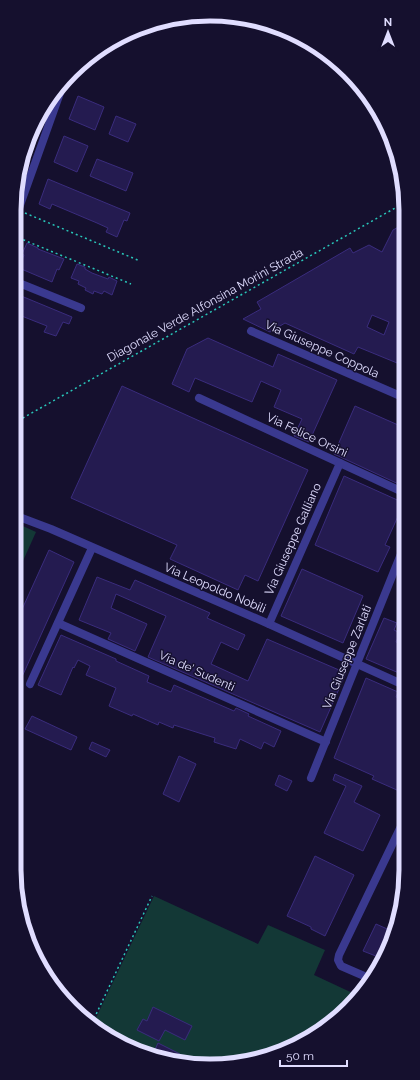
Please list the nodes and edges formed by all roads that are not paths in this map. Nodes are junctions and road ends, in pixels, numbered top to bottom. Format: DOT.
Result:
graph roads {
  1 [pos="59,97"];
  2 [pos="21,204"];
  3 [pos="21,284"];
  4 [pos="81,308"];
  5 [pos="251,331"];
  6 [pos="399,395"];
  7 [pos="199,398"];
  8 [pos="340,463"];
  9 [pos="399,490"];
  10 [pos="21,518"];
  11 [pos="92,548"];
  12 [pos="399,559"];
  13 [pos="58,623"];
  14 [pos="269,624"];
  15 [pos="356,664"];
  16 [pos="399,683"];
  17 [pos="30,684"];
  18 [pos="326,742"];
  19 [pos="311,778"];
  20 [pos="399,831"];
  21 [pos="366,977"];
  1 -- 2 [label="street"];
  3 -- 4 [label="street"];
  5 -- 6 [label="street, Via Giuseppe Coppola"];
  7 -- 8 [label="street, Via Felice Orsini"];
  8 -- 9 [label="street, Via Felice Orsini"];
  8 -- 14 [label="street, Via Giuseppe Galliano"];
  10 -- 11 [label="street, Via Leopoldo Nobili"];
  11 -- 13 [label="street"];
  11 -- 14 [label="street, Via Leopoldo Nobili"];
  12 -- 15 [label="street, Via Giuseppe Zarlati"];
  13 -- 17 [label="street"];
  13 -- 18 [label="street, Via de’ Sudenti"];
  14 -- 15 [label="street, Via Leopoldo Nobili"];
  15 -- 16 [label="street, Via Leopoldo Nobili"];
  15 -- 18 [label="street, Via Giuseppe Zarlati"];
  18 -- 19 [label="street, Via Giuseppe Zarlati"];
  20 -- 21 [label="street"];
}
